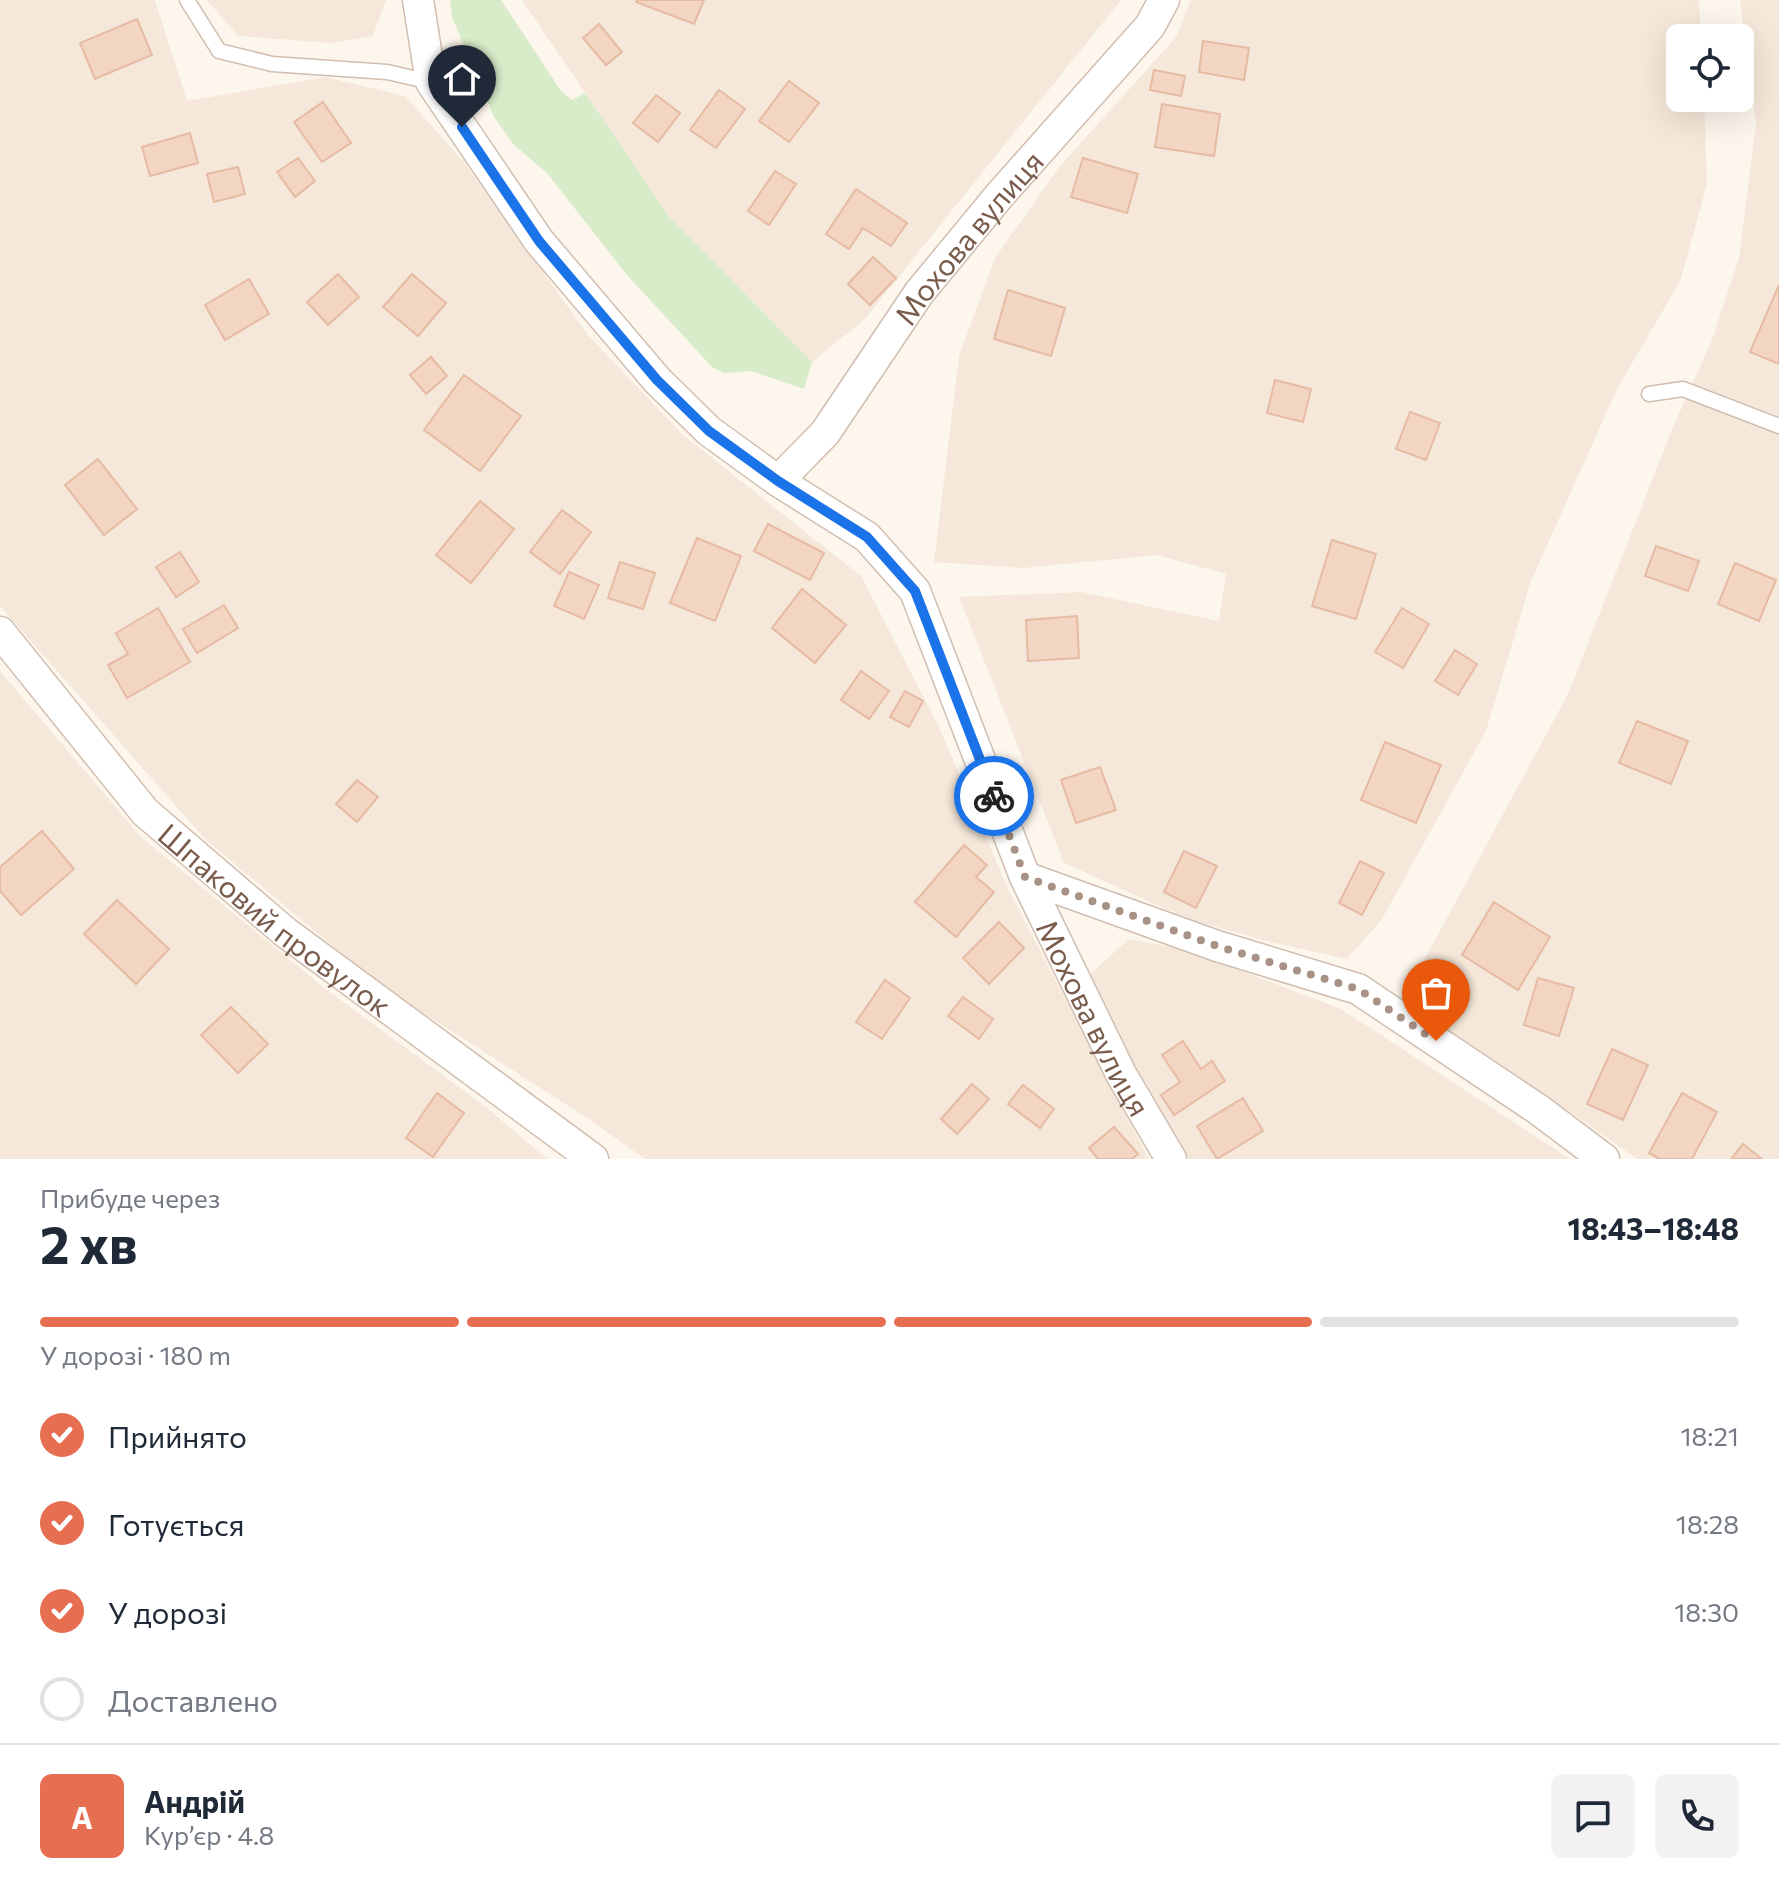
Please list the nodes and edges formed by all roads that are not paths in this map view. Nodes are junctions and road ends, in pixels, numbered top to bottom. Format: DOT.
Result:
graph roads {
  1 [pos="187,0"];
  2 [pos="418,0"];
  3 [pos="1164,0"];
  4 [pos="431,82"];
  5 [pos="1649,394"];
  6 [pos="1779,426"];
  7 [pos="778,481"];
  8 [pos="0,632"];
  9 [pos="1025,877"];
  10 [pos="593,1159"];
  11 [pos="1171,1159"];
  12 [pos="1604,1159"];
  1 -- 4 [label="lane"];
  2 -- 4 [label="street, Мохова вулиця"];
  3 -- 7 [label="street, Мохова вулиця"];
  4 -- 7 [label="street, Мохова вулиця"];
  5 -- 6 [label="lane"];
  7 -- 9 [label="street, Мохова вулиця"];
  8 -- 10 [label="street, Шпаковий провулок"];
  9 -- 11 [label="street, Мохова вулиця"];
  9 -- 12 [label="street"];
}
